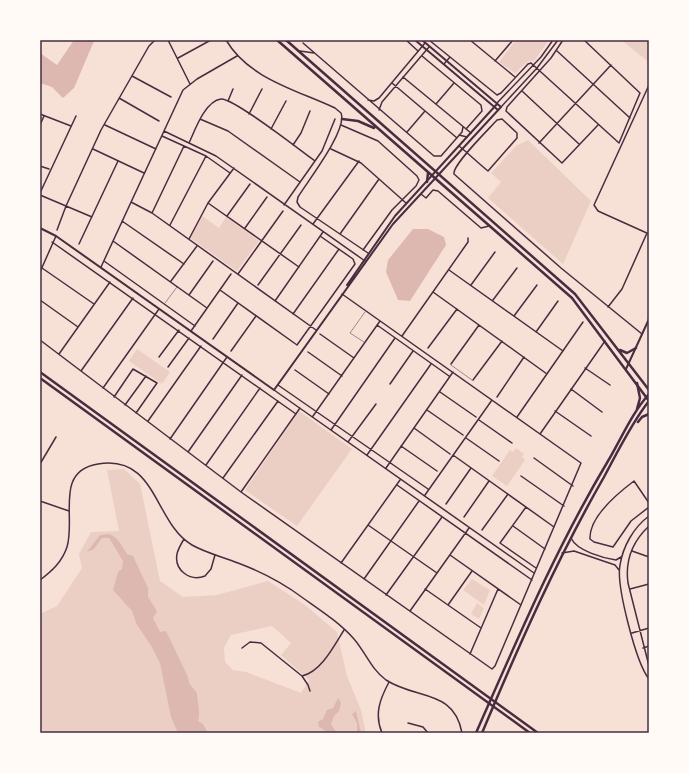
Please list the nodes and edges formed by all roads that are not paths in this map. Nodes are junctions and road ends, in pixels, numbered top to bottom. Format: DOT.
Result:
graph roads {
  1 [pos="155,40"];
  2 [pos="168,40"];
  3 [pos="211,40"];
  4 [pos="226,40"];
  5 [pos="277,40"];
  6 [pos="286,40"];
  7 [pos="406,40"];
  8 [pos="415,40"];
  9 [pos="422,40"];
  10 [pos="429,40"];
  11 [pos="470,40"];
  12 [pos="512,40"];
  13 [pos="553,40"];
  14 [pos="558,40"];
  15 [pos="563,40"];
  16 [pos="584,40"];
  17 [pos="303,43"];
  18 [pos="425,43"];
  19 [pos="423,46"];
  20 [pos="429,47"];
  21 [pos="296,49"];
  22 [pos="427,50"];
  23 [pos="418,51"];
  24 [pos="557,51"];
  25 [pos="314,53"];
  26 [pos="237,56"];
  27 [pos="422,56"];
  28 [pos="450,57"];
  29 [pos="177,58"];
  30 [pos="447,61"];
  31 [pos="495,61"];
  32 [pos="444,64"];
  33 [pos="533,65"];
  34 [pos="612,65"];
  35 [pos="537,68"];
  36 [pos="540,71"];
  37 [pos="132,75"];
  38 [pos="403,77"];
  39 [pos="515,77"];
  40 [pos="392,83"];
  41 [pos="454,83"];
  42 [pos="190,84"];
  43 [pos="594,85"];
  44 [pos="649,85"];
  45 [pos="396,86"];
  46 [pos="234,89"];
  47 [pos="262,89"];
  48 [pos="522,91"];
  49 [pos="171,97"];
  50 [pos="119,98"];
  51 [pos="368,100"];
  52 [pos="228,101"];
  53 [pos="286,101"];
  54 [pos="436,104"];
  55 [pos="497,104"];
  56 [pos="575,104"];
  57 [pos="494,106"];
  58 [pos="501,107"];
  59 [pos="498,110"];
  60 [pos="310,111"];
  61 [pos="379,111"];
  62 [pos="425,111"];
  63 [pos="40,114"];
  64 [pos="249,114"];
  65 [pos="44,116"];
  66 [pos="76,116"];
  67 [pos="630,118"];
  68 [pos="200,119"];
  69 [pos="335,119"];
  70 [pos="342,119"];
  71 [pos="159,121"];
  72 [pos="340,124"];
  73 [pos="557,124"];
  74 [pos="104,125"];
  75 [pos="598,125"];
  76 [pos="40,126"];
  77 [pos="71,126"];
  78 [pos="463,127"];
  79 [pos="271,129"];
  80 [pos="466,129"];
  81 [pos="378,130"];
  82 [pos="164,131"];
  83 [pos="406,133"];
  84 [pos="471,133"];
  85 [pos="459,135"];
  86 [pos="162,136"];
  87 [pos="467,137"];
  88 [pos="457,138"];
  89 [pos="189,143"];
  90 [pos="539,143"];
  91 [pos="580,144"];
  92 [pos="293,145"];
  93 [pos="184,146"];
  94 [pos="459,146"];
  95 [pos="462,148"];
  96 [pos="92,149"];
  97 [pos="156,149"];
  98 [pos="331,149"];
  99 [pos="467,153"];
  100 [pos="206,156"];
  101 [pos="118,161"];
  102 [pos="315,161"];
  103 [pos="359,161"];
  104 [pos="40,166"];
  105 [pos="234,168"];
  106 [pos="50,170"];
  107 [pos="428,172"];
  108 [pos="436,172"];
  109 [pos="144,173"];
  110 [pos="230,173"];
  111 [pos="439,174"];
  112 [pos="432,176"];
  113 [pos="379,179"];
  114 [pos="435,179"];
  115 [pos="300,182"];
  116 [pos="427,182"];
  117 [pos="250,184"];
  118 [pos="40,194"];
  119 [pos="421,194"];
  120 [pos="267,197"];
  121 [pos="402,200"];
  122 [pos="131,202"];
  123 [pos="208,203"];
  124 [pos="407,204"];
  125 [pos="284,205"];
  126 [pos="66,206"];
  127 [pos="283,211"];
  128 [pos="152,213"];
  129 [pos="227,216"];
  130 [pos="92,217"];
  131 [pos="317,218"];
  132 [pos="122,221"];
  133 [pos="312,224"];
  134 [pos="301,225"];
  135 [pos="169,226"];
  136 [pos="490,226"];
  137 [pos="40,228"];
  138 [pos="245,228"];
  139 [pos="57,230"];
  140 [pos="323,232"];
  141 [pos="340,234"];
  142 [pos="648,234"];
  143 [pos="56,236"];
  144 [pos="320,236"];
  145 [pos="468,238"];
  146 [pos="188,239"];
  147 [pos="262,241"];
  148 [pos="52,242"];
  149 [pos="113,242"];
  150 [pos="78,244"];
  151 [pos="197,246"];
  152 [pos="339,249"];
  153 [pos="363,250"];
  154 [pos="495,252"];
  155 [pos="368,253"];
  156 [pos="280,254"];
  157 [pos="104,261"];
  158 [pos="213,261"];
  159 [pos="364,261"];
  160 [pos="184,264"];
  161 [pos="101,267"];
  162 [pos="299,267"];
  163 [pos="42,268"];
  164 [pos="517,268"];
  165 [pos="449,270"];
  166 [pos="40,272"];
  167 [pos="231,274"];
  168 [pos="238,274"];
  169 [pos="110,282"];
  170 [pos="171,282"];
  171 [pos="258,285"];
  172 [pos="471,285"];
  173 [pos="537,285"];
  174 [pos="177,286"];
  175 [pos="220,290"];
  176 [pos="433,292"];
  177 [pos="342,294"];
  178 [pos="189,295"];
  179 [pos="133,298"];
  180 [pos="40,300"];
  181 [pos="275,301"];
  182 [pos="493,301"];
  183 [pos="558,301"];
  184 [pos="238,303"];
  185 [pos="94,304"];
  186 [pos="164,304"];
  187 [pos="608,306"];
  188 [pos="207,308"];
  189 [pos="159,309"];
  190 [pos="457,309"];
  191 [pos="365,311"];
  192 [pos="156,314"];
  193 [pos="293,314"];
  194 [pos="256,316"];
  195 [pos="514,316"];
  196 [pos="649,319"];
  197 [pos="380,321"];
  198 [pos="583,322"];
  199 [pos="377,325"];
  200 [pos="479,325"];
  201 [pos="195,326"];
  202 [pos="311,326"];
  203 [pos="78,327"];
  204 [pos="179,330"];
  205 [pos="316,330"];
  206 [pos="191,331"];
  207 [pos="536,332"];
  208 [pos="320,334"];
  209 [pos="642,334"];
  210 [pos="402,336"];
  211 [pos="189,338"];
  212 [pos="395,338"];
  213 [pos="213,339"];
  214 [pos="40,340"];
  215 [pos="502,341"];
  216 [pos="605,341"];
  217 [pos="365,342"];
  218 [pos="201,346"];
  219 [pos="428,348"];
  220 [pos="636,348"];
  221 [pos="619,350"];
  222 [pos="231,351"];
  223 [pos="413,351"];
  224 [pos="563,351"];
  225 [pos="308,352"];
  226 [pos="58,354"];
  227 [pos="159,357"];
  228 [pos="228,357"];
  229 [pos="524,357"];
  230 [pos="354,358"];
  231 [pos="224,362"];
  232 [pos="629,363"];
  233 [pos="431,364"];
  234 [pos="451,364"];
  235 [pos="168,367"];
  236 [pos="585,368"];
  237 [pos="626,369"];
  238 [pos="295,370"];
  239 [pos="81,371"];
  240 [pos="40,372"];
  241 [pos="453,372"];
  242 [pos="547,374"];
  243 [pos="242,375"];
  244 [pos="146,376"];
  245 [pos="342,376"];
  246 [pos="450,377"];
  247 [pos="40,378"];
  248 [pos="474,380"];
  249 [pos="637,383"];
  250 [pos="390,384"];
  251 [pos="278,385"];
  252 [pos="610,385"];
  253 [pos="103,388"];
  254 [pos="260,388"];
  255 [pos="571,388"];
  256 [pos="274,390"];
  257 [pos="649,390"];
  258 [pos="439,392"];
  259 [pos="329,394"];
  260 [pos="649,394"];
  261 [pos="114,397"];
  262 [pos="497,397"];
  263 [pos="646,397"];
  264 [pos="492,400"];
  265 [pos="278,401"];
  266 [pos="649,401"];
  267 [pos="376,404"];
  268 [pos="125,405"];
  269 [pos="300,408"];
  270 [pos="427,410"];
  271 [pos="555,411"];
  272 [pos="316,412"];
  273 [pos="602,412"];
  274 [pos="136,414"];
  275 [pos="296,414"];
  276 [pos="649,414"];
  277 [pos="313,417"];
  278 [pos="476,417"];
  279 [pos="516,418"];
  280 [pos="478,419"];
  281 [pos="147,422"];
  282 [pos="335,425"];
  283 [pos="414,428"];
  284 [pos="627,429"];
  285 [pos="632,429"];
  286 [pos="331,430"];
  287 [pos="540,434"];
  288 [pos="463,435"];
  289 [pos="591,436"];
  290 [pos="56,437"];
  291 [pos="352,437"];
  292 [pos="466,437"];
  293 [pos="170,439"];
  294 [pos="348,442"];
  295 [pos="512,443"];
  296 [pos="401,446"];
  297 [pos="370,450"];
  298 [pos="188,452"];
  299 [pos="450,454"];
  300 [pos="367,455"];
  301 [pos="453,455"];
  302 [pos="534,458"];
  303 [pos="499,461"];
  304 [pos="389,463"];
  305 [pos="40,464"];
  306 [pos="206,465"];
  307 [pos="386,468"];
  308 [pos="471,468"];
  309 [pos="437,471"];
  310 [pos="521,476"];
  311 [pos="223,478"];
  312 [pos="400,479"];
  313 [pos="489,481"];
  314 [pos="397,484"];
  315 [pos="572,486"];
  316 [pos="428,489"];
  317 [pos="241,492"];
  318 [pos="508,494"];
  319 [pos="424,496"];
  320 [pos="40,501"];
  321 [pos="419,501"];
  322 [pos="649,503"];
  323 [pos="446,504"];
  324 [pos="564,506"];
  325 [pos="526,507"];
  326 [pos="649,508"];
  327 [pos="68,511"];
  328 [pos="649,516"];
  329 [pos="442,517"];
  330 [pos="464,517"];
  331 [pos="368,525"];
  332 [pos="512,526"];
  333 [pos="649,526"];
  334 [pos="469,528"];
  335 [pos="555,528"];
  336 [pos="482,530"];
  337 [pos="465,533"];
  338 [pos="570,537"];
  339 [pos="184,539"];
  340 [pos="391,541"];
  341 [pos="545,549"];
  342 [pos="632,550"];
  343 [pos="562,552"];
  344 [pos="215,555"];
  345 [pos="450,555"];
  346 [pos="414,557"];
  347 [pos="621,557"];
  348 [pos="649,557"];
  349 [pos="341,563"];
  350 [pos="537,568"];
  351 [pos="619,570"];
  352 [pos="472,571"];
  353 [pos="437,573"];
  354 [pos="534,574"];
  355 [pos="364,579"];
  356 [pos="40,580"];
  357 [pos="532,580"];
  358 [pos="649,584"];
  359 [pos="425,589"];
  360 [pos="498,589"];
  361 [pos="629,589"];
  362 [pos="386,595"];
  363 [pos="448,605"];
  364 [pos="521,605"];
  365 [pos="410,611"];
  366 [pos="481,628"];
  367 [pos="649,628"];
  368 [pos="344,630"];
  369 [pos="639,631"];
  370 [pos="632,633"];
  371 [pos="649,646"];
  372 [pos="242,648"];
  373 [pos="643,648"];
  374 [pos="470,654"];
  375 [pos="649,666"];
  376 [pos="302,676"];
  377 [pos="649,679"];
  378 [pos="389,682"];
  379 [pos="310,691"];
  380 [pos="408,723"];
  381 [pos="382,733"];
  382 [pos="428,733"];
  383 [pos="462,733"];
  384 [pos="476,733"];
  385 [pos="482,733"];
  386 [pos="530,733"];
  387 [pos="538,733"];
  1 -- 37 [label="street"];
  2 -- 29 [label="street"];
  3 -- 29 [label="street"];
  4 -- 26 [label="street"];
  5 -- 81 [label="main road"];
  6 -- 21 [label="main road"];
  7 -- 23 [label="street"];
  8 -- 19 [label="street"];
  9 -- 18 [label="street"];
  10 -- 28 [label="street"];
  11 -- 31 [label="street"];
  12 -- 31 [label="street"];
  13 -- 33 [label="street"];
  14 -- 35 [label="street"];
  15 -- 24 [label="street"];
  16 -- 34 [label="street"];
  17 -- 25 [label="street"];
  18 -- 19 [label="street"];
  18 -- 20 [label="street"];
  19 -- 22 [label="street"];
  19 -- 23 [label="street"];
  20 -- 22 [label="street"];
  20 -- 30 [label="street"];
  21 -- 25 [label="street"];
  21 -- 108 [label="main road"];
  22 -- 27 [label="street"];
  22 -- 32 [label="street"];
  23 -- 40 [label="street"];
  24 -- 36 [label="street"];
  24 -- 43 [label="street"];
  25 -- 51 [label="street"];
  26 -- 42 [label="street"];
  26 -- 70 [label="street"];
  27 -- 38 [label="street"];
  27 -- 41 [label="street"];
  28 -- 30 [label="street"];
  28 -- 39 [label="street"];
  29 -- 42 [label="street"];
  30 -- 32 [label="street"];
  30 -- 55 [label="street"];
  31 -- 39 [label="street"];
  32 -- 57 [label="street"];
  33 -- 35 [label="street"];
  33 -- 39 [label="street"];
  33 -- 55 [label="street"];
  34 -- 43 [label="street"];
  34 -- 67 [label="street"];
  35 -- 36 [label="street"];
  35 -- 58 [label="street"];
  36 -- 48 [label="street"];
  36 -- 56 [label="street"];
  37 -- 49 [label="street"];
  37 -- 50 [label="street"];
  38 -- 45 [label="street"];
  38 -- 54 [label="street"];
  40 -- 45 [label="street"];
  40 -- 51 [label="street"];
  41 -- 54 [label="street"];
  41 -- 80 [label="street"];
  42 -- 82 [label="street"];
  43 -- 56 [label="street"];
  43 -- 67 [label="street"];
  44 -- 142 [label="street"];
  45 -- 61 [label="street"];
  45 -- 62 [label="street"];
  46 -- 52 [label="street"];
  47 -- 64 [label="street"];
  48 -- 73 [label="street"];
  48 -- 90 [label="street"];
  50 -- 71 [label="street"];
  50 -- 74 [label="street"];
  51 -- 61 [label="street"];
  52 -- 64 [label="street"];
  52 -- 68 [label="street"];
  53 -- 79 [label="street"];
  54 -- 78 [label="street"];
  55 -- 57 [label="street"];
  55 -- 58 [label="street"];
  56 -- 73 [label="street"];
  56 -- 75 [label="street"];
  57 -- 59 [label="street"];
  57 -- 84 [label="street"];
  58 -- 59 [label="street"];
  59 -- 95 [label="street"];
  60 -- 92 [label="street"];
  61 -- 83 [label="street"];
  62 -- 83 [label="street"];
  62 -- 88 [label="street"];
  63 -- 65 [label="street"];
  64 -- 79 [label="street"];
  65 -- 76 [label="street"];
  65 -- 77 [label="street"];
  66 -- 77 [label="street"];
  67 -- 75 [label="street"];
  68 -- 89 [label="street"];
  68 -- 115 [label="street"];
  69 -- 102 [label="street"];
  70 -- 72 [label="street"];
  70 -- 81 [label="main road"];
  72 -- 98 [label="street"];
  72 -- 121 [label="street"];
  73 -- 90 [label="street"];
  73 -- 91 [label="street"];
  74 -- 96 [label="street"];
  74 -- 97 [label="street"];
  75 -- 91 [label="street"];
  77 -- 106 [label="street"];
  78 -- 80 [label="street"];
  78 -- 85 [label="street"];
  79 -- 92 [label="street"];
  80 -- 84 [label="street"];
  81 -- 107 [label="main road"];
  82 -- 86 [label="street"];
  82 -- 89 [label="street"];
  83 -- 88 [label="street"];
  84 -- 87 [label="street"];
  85 -- 87 [label="street"];
  85 -- 88 [label="street"];
  86 -- 93 [label="street"];
  86 -- 97 [label="street"];
  87 -- 94 [label="street"];
  89 -- 105 [label="street"];
  90 -- 91 [label="street"];
  92 -- 102 [label="street"];
  93 -- 100 [label="street"];
  93 -- 128 [label="street"];
  94 -- 95 [label="street"];
  94 -- 108 [label="street"];
  95 -- 99 [label="street"];
  95 -- 111 [label="street"];
  96 -- 101 [label="street"];
  96 -- 126 [label="street"];
  97 -- 109 [label="street"];
  98 -- 103 [label="street"];
  98 -- 131 [label="street"];
  99 -- 99 [label="street"];
  99 -- 187 [label="street"];
  100 -- 110 [label="street"];
  100 -- 135 [label="street"];
  101 -- 109 [label="street"];
  101 -- 130 [label="street"];
  102 -- 115 [label="street"];
  103 -- 113 [label="street"];
  103 -- 131 [label="street"];
  104 -- 106 [label="street"];
  105 -- 110 [label="street"];
  105 -- 125 [label="street"];
  106 -- 118 [label="street"];
  107 -- 112 [label="main road"];
  107 -- 116 [label="main road"];
  108 -- 111 [label="main road"];
  108 -- 112 [label="street"];
  109 -- 122 [label="street"];
  110 -- 123 [label="street"];
  111 -- 114 [label="street"];
  111 -- 221 [label="main road"];
  112 -- 114 [label="main road"];
  112 -- 116 [label="street"];
  113 -- 121 [label="street"];
  113 -- 141 [label="street"];
  114 -- 119 [label="street"];
  114 -- 136 [label="main road"];
  115 -- 125 [label="street"];
  116 -- 124 [label="street"];
  117 -- 129 [label="street"];
  118 -- 126 [label="street"];
  119 -- 136 [label="street"];
  119 -- 159 [label="street"];
  120 -- 138 [label="street"];
  121 -- 124 [label="street"];
  121 -- 153 [label="street"];
  122 -- 128 [label="street"];
  122 -- 132 [label="street"];
  123 -- 129 [label="street"];
  123 -- 146 [label="street"];
  124 -- 155 [label="street"];
  125 -- 133 [label="street"];
  126 -- 130 [label="street"];
  126 -- 139 [label="street"];
  127 -- 147 [label="street"];
  128 -- 135 [label="street"];
  129 -- 138 [label="street"];
  130 -- 150 [label="street"];
  131 -- 133 [label="street"];
  131 -- 141 [label="street"];
  132 -- 149 [label="street"];
  132 -- 160 [label="street"];
  133 -- 140 [label="street"];
  134 -- 156 [label="street"];
  135 -- 146 [label="street"];
  136 -- 216 [label="main road"];
  137 -- 143 [label="street"];
  138 -- 147 [label="street"];
  140 -- 144 [label="street"];
  140 -- 159 [label="street"];
  141 -- 153 [label="street"];
  142 -- 187 [label="street"];
  143 -- 148 [label="street"];
  143 -- 161 [label="street"];
  144 -- 152 [label="street"];
  144 -- 162 [label="street"];
  145 -- 165 [label="street"];
  146 -- 151 [label="street"];
  147 -- 156 [label="street"];
  147 -- 168 [label="street"];
  148 -- 163 [label="street"];
  148 -- 169 [label="street"];
  149 -- 157 [label="street"];
  149 -- 170 [label="street"];
  151 -- 160 [label="street"];
  151 -- 168 [label="street"];
  152 -- 193 [label="street"];
  152 -- 202 [label="street"];
  153 -- 155 [label="street"];
  154 -- 172 [label="street"];
  155 -- 159 [label="street"];
  156 -- 162 [label="street"];
  156 -- 171 [label="street"];
  157 -- 161 [label="street"];
  157 -- 186 [label="street"];
  158 -- 178 [label="street"];
  159 -- 177 [label="street"];
  160 -- 170 [label="street"];
  161 -- 189 [label="street"];
  162 -- 181 [label="street"];
  163 -- 166 [label="street"];
  163 -- 185 [label="street"];
  164 -- 182 [label="street"];
  165 -- 172 [label="street"];
  165 -- 176 [label="street"];
  167 -- 175 [label="street"];
  168 -- 181 [label="street"];
  169 -- 179 [label="street"];
  169 -- 185 [label="street"];
  170 -- 174 [label="street"];
  172 -- 182 [label="street"];
  173 -- 195 [label="street"];
  174 -- 178 [label="street"];
  174 -- 186 [label="lane"];
  175 -- 184 [label="street"];
  175 -- 188 [label="street"];
  176 -- 190 [label="street"];
  176 -- 210 [label="street"];
  177 -- 191 [label="street"];
  177 -- 205 [label="street"];
  178 -- 188 [label="street"];
  179 -- 192 [label="street"];
  179 -- 239 [label="street"];
  180 -- 203 [label="street"];
  181 -- 193 [label="street"];
  182 -- 195 [label="street"];
  183 -- 207 [label="street"];
  184 -- 194 [label="street"];
  184 -- 213 [label="street"];
  185 -- 203 [label="street"];
  186 -- 201 [label="street"];
  187 -- 209 [label="street"];
  188 -- 201 [label="street"];
  189 -- 192 [label="street"];
  189 -- 206 [label="street"];
  190 -- 200 [label="street"];
  190 -- 219 [label="street"];
  191 -- 197 [label="street"];
  191 -- 217 [label="lane"];
  192 -- 204 [label="street"];
  192 -- 253 [label="street"];
  193 -- 202 [label="street"];
  194 -- 202 [label="street"];
  194 -- 222 [label="street"];
  195 -- 207 [label="street"];
  196 -- 209 [label="street"];
  197 -- 199 [label="street"];
  197 -- 210 [label="street"];
  198 -- 224 [label="street"];
  199 -- 212 [label="street"];
  199 -- 217 [label="street"];
  200 -- 215 [label="street"];
  200 -- 234 [label="street"];
  201 -- 206 [label="street"];
  202 -- 205 [label="street"];
  203 -- 226 [label="street"];
  204 -- 211 [label="street"];
  204 -- 227 [label="street"];
  205 -- 251 [label="street"];
  206 -- 228 [label="street"];
  207 -- 224 [label="street"];
  208 -- 230 [label="street"];
  209 -- 220 [label="street"];
  210 -- 241 [label="street"];
  211 -- 218 [label="street"];
  211 -- 235 [label="street"];
  212 -- 223 [label="street"];
  212 -- 282 [label="street"];
  214 -- 226 [label="street"];
  215 -- 229 [label="street"];
  215 -- 248 [label="street"];
  216 -- 236 [label="street"];
  216 -- 237 [label="main road"];
  217 -- 230 [label="street"];
  218 -- 231 [label="street"];
  218 -- 281 [label="street"];
  220 -- 221 [label="main road"];
  220 -- 232 [label="street"];
  221 -- 232 [label="main road"];
  223 -- 233 [label="street"];
  223 -- 250 [label="street"];
  224 -- 242 [label="street"];
  225 -- 245 [label="street"];
  226 -- 239 [label="street"];
  228 -- 231 [label="street"];
  228 -- 256 [label="street"];
  229 -- 242 [label="street"];
  229 -- 262 [label="street"];
  230 -- 245 [label="street"];
  231 -- 243 [label="street"];
  231 -- 293 [label="street"];
  232 -- 237 [label="street"];
  232 -- 257 [label="main road"];
  233 -- 246 [label="street"];
  233 -- 297 [label="street"];
  234 -- 248 [label="lane"];
  236 -- 252 [label="street"];
  236 -- 255 [label="street"];
  237 -- 249 [label="main road"];
  238 -- 259 [label="street"];
  239 -- 253 [label="street"];
  240 -- 387 [label="main road"];
  241 -- 246 [label="street"];
  241 -- 264 [label="street"];
  242 -- 279 [label="street"];
  243 -- 254 [label="street"];
  243 -- 298 [label="street"];
  244 -- 261 [label="street"];
  244 -- 268 [label="street"];
  244 -- 274 [label="street"];
  245 -- 259 [label="street"];
  246 -- 258 [label="street"];
  247 -- 386 [label="main road"];
  249 -- 263 [label="main road"];
  249 -- 284 [label="main road"];
  251 -- 256 [label="street"];
  251 -- 272 [label="street"];
  253 -- 261 [label="street"];
  254 -- 265 [label="street"];
  254 -- 306 [label="street"];
  255 -- 271 [label="street"];
  255 -- 273 [label="street"];
  256 -- 269 [label="street"];
  258 -- 270 [label="street"];
  258 -- 278 [label="street"];
  259 -- 272 [label="street"];
  260 -- 263 [label="main road"];
  261 -- 268 [label="street"];
  263 -- 266 [label="main road"];
  263 -- 284 [label="main road"];
  264 -- 279 [label="street"];
  264 -- 280 [label="street"];
  265 -- 275 [label="street"];
  265 -- 311 [label="street"];
  266 -- 285 [label="main road"];
  267 -- 291 [label="street"];
  268 -- 274 [label="street"];
  269 -- 275 [label="street"];
  269 -- 277 [label="street"];
  270 -- 283 [label="street"];
  270 -- 288 [label="street"];
  271 -- 287 [label="street"];
  271 -- 289 [label="street"];
  272 -- 277 [label="street"];
  272 -- 282 [label="street"];
  274 -- 281 [label="street"];
  275 -- 317 [label="street"];
  276 -- 285 [label="main road"];
  277 -- 286 [label="street"];
  279 -- 287 [label="street"];
  280 -- 292 [label="street"];
  280 -- 295 [label="street"];
  281 -- 293 [label="street"];
  282 -- 286 [label="street"];
  282 -- 291 [label="street"];
  283 -- 296 [label="street"];
  283 -- 299 [label="street"];
  284 -- 384 [label="main road"];
  285 -- 338 [label="main road"];
  286 -- 294 [label="street"];
  287 -- 315 [label="street"];
  290 -- 305 [label="street"];
  291 -- 294 [label="street"];
  291 -- 297 [label="street"];
  292 -- 301 [label="street"];
  292 -- 303 [label="street"];
  293 -- 298 [label="street"];
  294 -- 300 [label="street"];
  296 -- 304 [label="street"];
  296 -- 309 [label="street"];
  297 -- 300 [label="street"];
  297 -- 304 [label="street"];
  298 -- 306 [label="street"];
  300 -- 307 [label="street"];
  301 -- 308 [label="street"];
  301 -- 316 [label="street"];
  302 -- 315 [label="street"];
  304 -- 307 [label="street"];
  304 -- 316 [label="street"];
  306 -- 311 [label="street"];
  307 -- 312 [label="street"];
  308 -- 313 [label="street"];
  308 -- 323 [label="street"];
  310 -- 324 [label="street"];
  311 -- 317 [label="street"];
  312 -- 314 [label="street"];
  312 -- 319 [label="street"];
  313 -- 318 [label="street"];
  313 -- 330 [label="street"];
  314 -- 321 [label="street"];
  314 -- 331 [label="street"];
  315 -- 324 [label="street"];
  316 -- 319 [label="street"];
  317 -- 349 [label="street"];
  318 -- 325 [label="street"];
  318 -- 336 [label="street"];
  319 -- 334 [label="street"];
  320 -- 327 [label="street"];
  321 -- 329 [label="street"];
  321 -- 340 [label="street"];
  322 -- 326 [label="street"];
  324 -- 335 [label="street"];
  325 -- 332 [label="street"];
  325 -- 335 [label="street"];
  327 -- 339 [label="street"];
  327 -- 356 [label="street"];
  328 -- 347 [label="street"];
  329 -- 337 [label="street"];
  329 -- 346 [label="street"];
  331 -- 340 [label="street"];
  331 -- 349 [label="street"];
  332 -- 341 [label="street"];
  332 -- 350 [label="street"];
  333 -- 342 [label="street"];
  334 -- 337 [label="street"];
  334 -- 354 [label="street"];
  335 -- 341 [label="street"];
  337 -- 345 [label="street"];
  337 -- 357 [label="street"];
  338 -- 343 [label="main road"];
  338 -- 347 [label="street"];
  339 -- 344 [label="street"];
  339 -- 344 [label="street"];
  340 -- 346 [label="street"];
  340 -- 355 [label="street"];
  341 -- 350 [label="street"];
  342 -- 348 [label="street"];
  342 -- 361 [label="street"];
  343 -- 351 [label="street"];
  343 -- 385 [label="main road"];
  344 -- 368 [label="street"];
  345 -- 352 [label="street"];
  345 -- 353 [label="street"];
  346 -- 353 [label="street"];
  346 -- 362 [label="street"];
  347 -- 351 [label="street"];
  349 -- 355 [label="street"];
  350 -- 354 [label="street"];
  351 -- 370 [label="street"];
  352 -- 360 [label="street"];
  352 -- 363 [label="street"];
  353 -- 359 [label="street"];
  354 -- 357 [label="street"];
  355 -- 362 [label="street"];
  357 -- 364 [label="street"];
  358 -- 361 [label="street"];
  359 -- 363 [label="street"];
  359 -- 365 [label="street"];
  360 -- 364 [label="street"];
  360 -- 366 [label="street"];
  361 -- 369 [label="street"];
  362 -- 365 [label="street"];
  363 -- 366 [label="street"];
  364 -- 374 [label="street"];
  365 -- 374 [label="street"];
  366 -- 374 [label="street"];
  367 -- 369 [label="street"];
  368 -- 376 [label="street"];
  368 -- 378 [label="street"];
  369 -- 370 [label="street"];
  369 -- 373 [label="street"];
  370 -- 377 [label="street"];
  371 -- 373 [label="street"];
  372 -- 376 [label="street"];
  373 -- 375 [label="street"];
  376 -- 379 [label="street"];
  378 -- 381 [label="street"];
  378 -- 383 [label="street"];
  380 -- 382 [label="street"];
}
